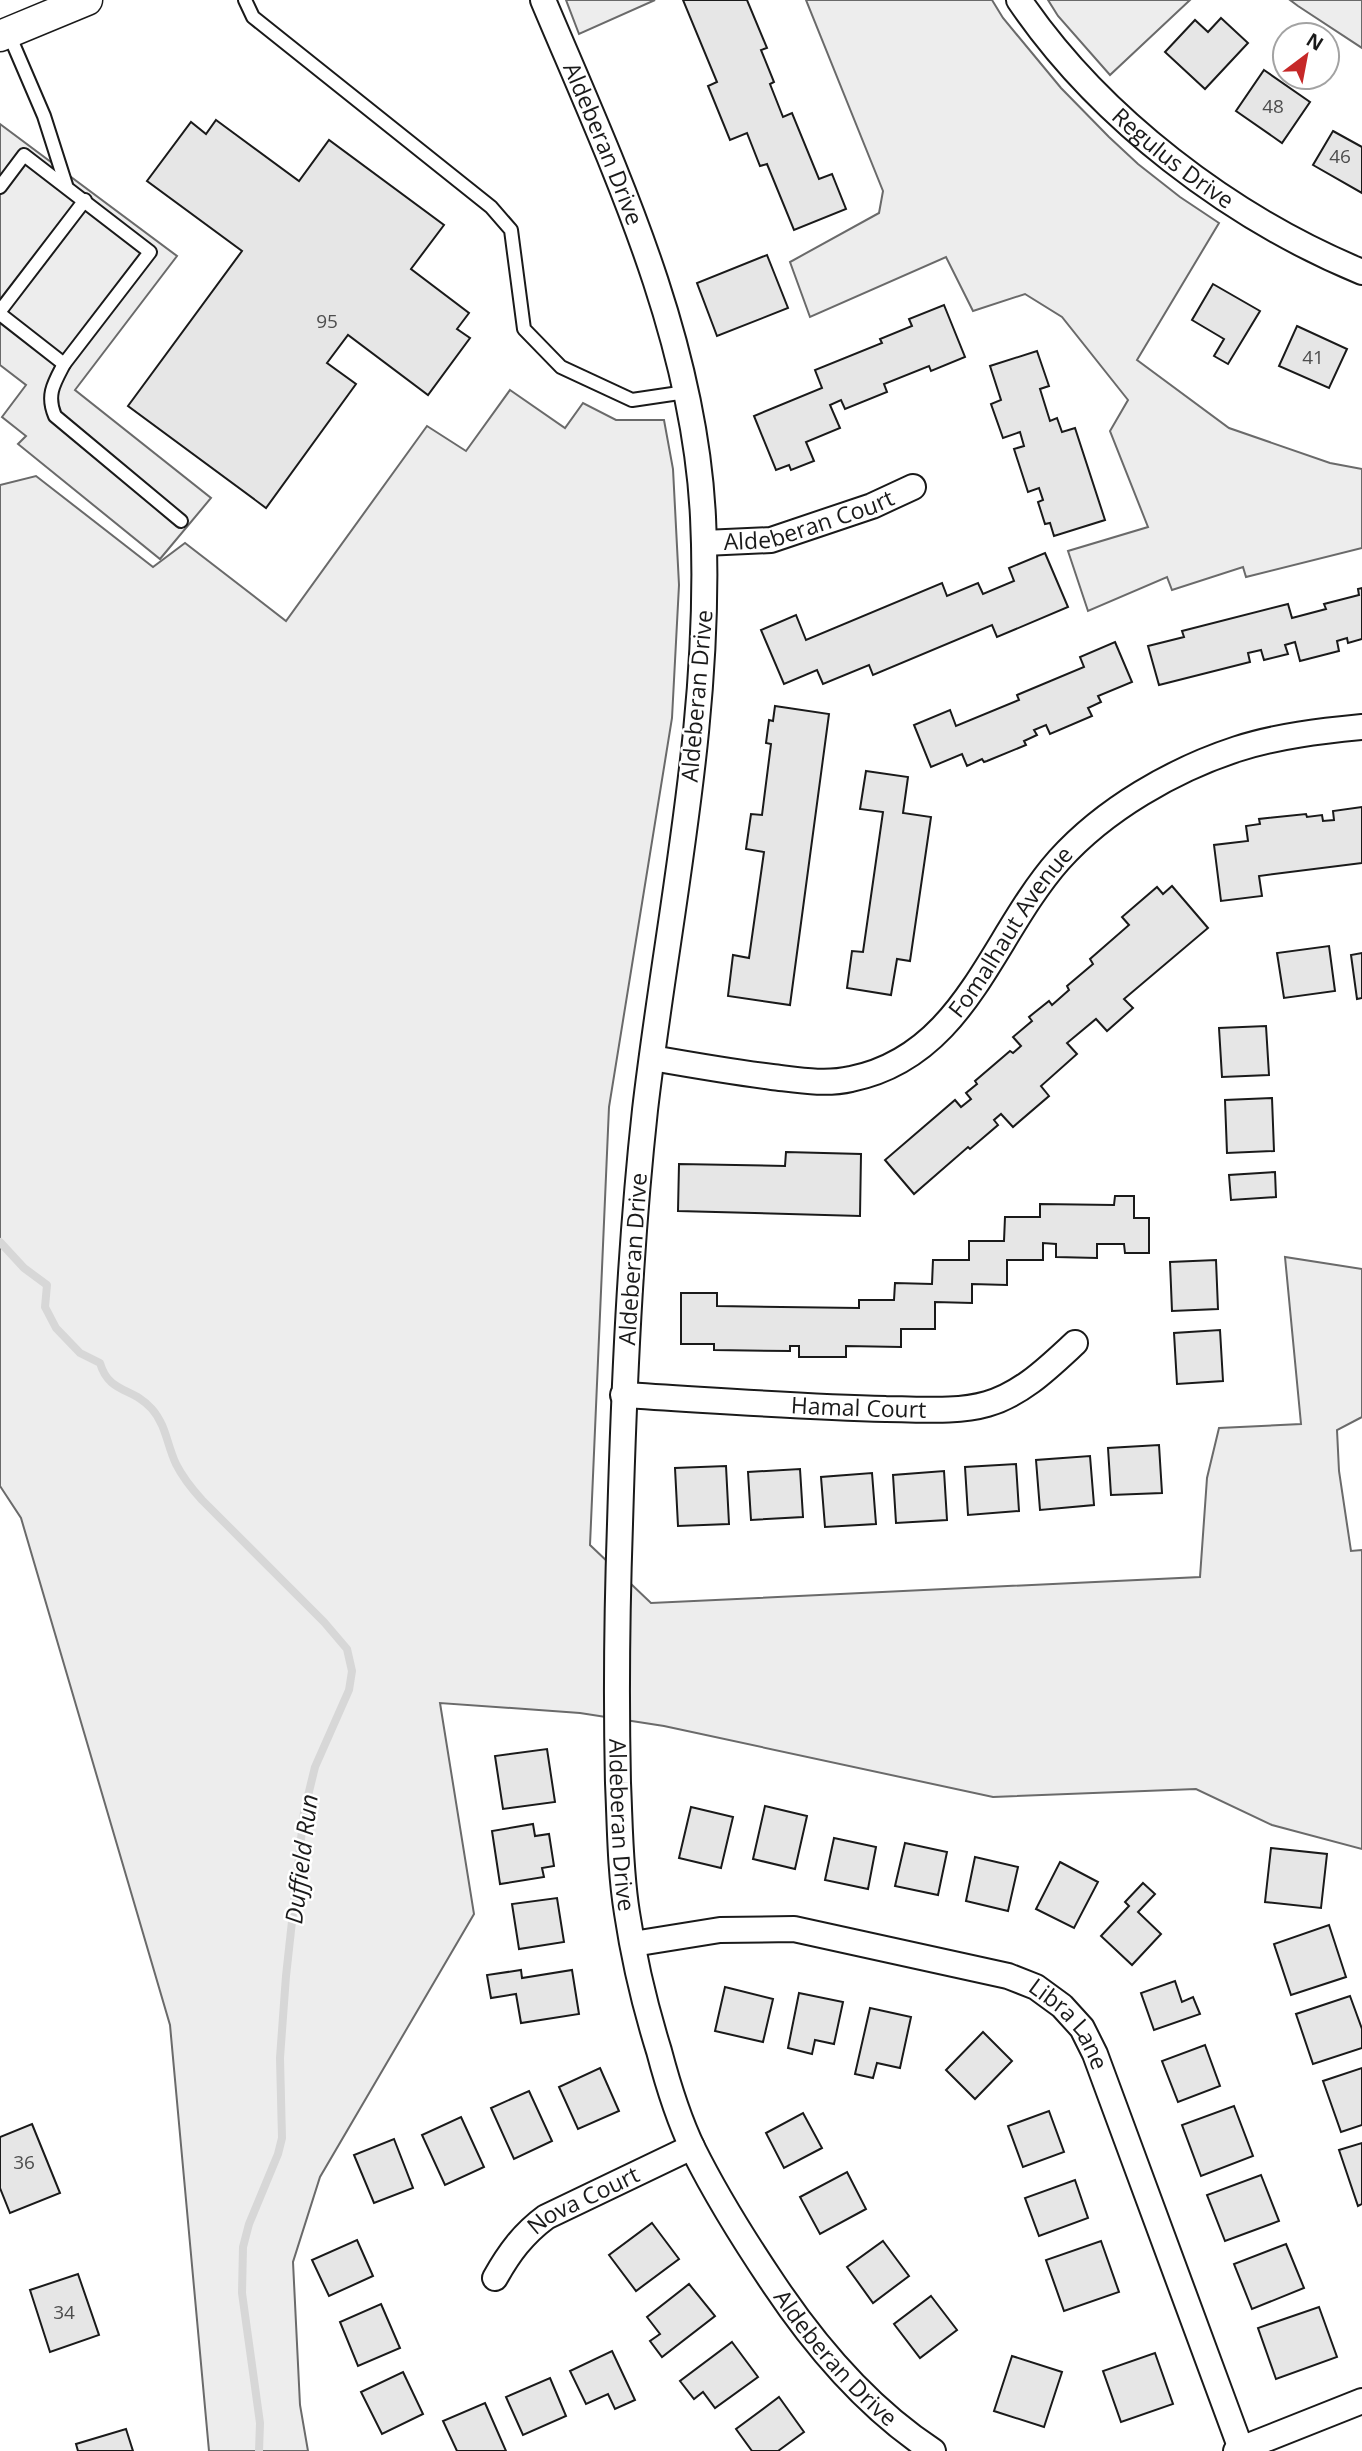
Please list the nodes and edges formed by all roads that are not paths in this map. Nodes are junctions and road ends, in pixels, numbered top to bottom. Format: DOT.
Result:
graph roads {
  1 [pos="87,0"];
  2 [pos="244,0"];
  3 [pos="543,0"];
  4 [pos="1019,0"];
  5 [pos="4,34"];
  6 [pos="66,186"];
  7 [pos="0,187"];
  8 [pos="85,200"];
  9 [pos="1362,272"];
  10 [pos="0,312"];
  11 [pos="64,364"];
  12 [pos="686,392"];
  13 [pos="913,487"];
  14 [pos="181,520"];
  15 [pos="704,544"];
  16 [pos="1362,727"];
  17 [pos="652,1058"];
  18 [pos="1075,1343"];
  19 [pos="623,1395"];
  20 [pos="633,1944"];
  21 [pos="692,2147"];
  22 [pos="495,2278"];
  23 [pos="1362,2401"];
  24 [pos="1239,2450"];
  25 [pos="933,2451"];
  1 -- 5 [label="street"];
  2 -- 12 [label="lane"];
  3 -- 12 [label="street, Aldeberan Drive"];
  4 -- 9 [label="street, Regulus Drive"];
  5 -- 6 [label="lane"];
  6 -- 7 [label="lane"];
  6 -- 8 [label="lane"];
  8 -- 10 [label="lane"];
  8 -- 11 [label="lane"];
  10 -- 11 [label="lane"];
  11 -- 14 [label="lane"];
  12 -- 15 [label="street, Aldeberan Drive"];
  13 -- 15 [label="street, Aldeberan Court"];
  15 -- 17 [label="street, Aldeberan Drive"];
  16 -- 17 [label="street, Fomalhaut Avenue"];
  17 -- 19 [label="street, Aldeberan Drive"];
  18 -- 19 [label="street, Hamal Court"];
  19 -- 20 [label="street, Aldeberan Drive"];
  20 -- 21 [label="street, Aldeberan Drive"];
  20 -- 24 [label="street, Libra Lane"];
  21 -- 22 [label="street, Nova Court"];
  21 -- 25 [label="street, Aldeberan Drive"];
  23 -- 24 [label="street"];
}
